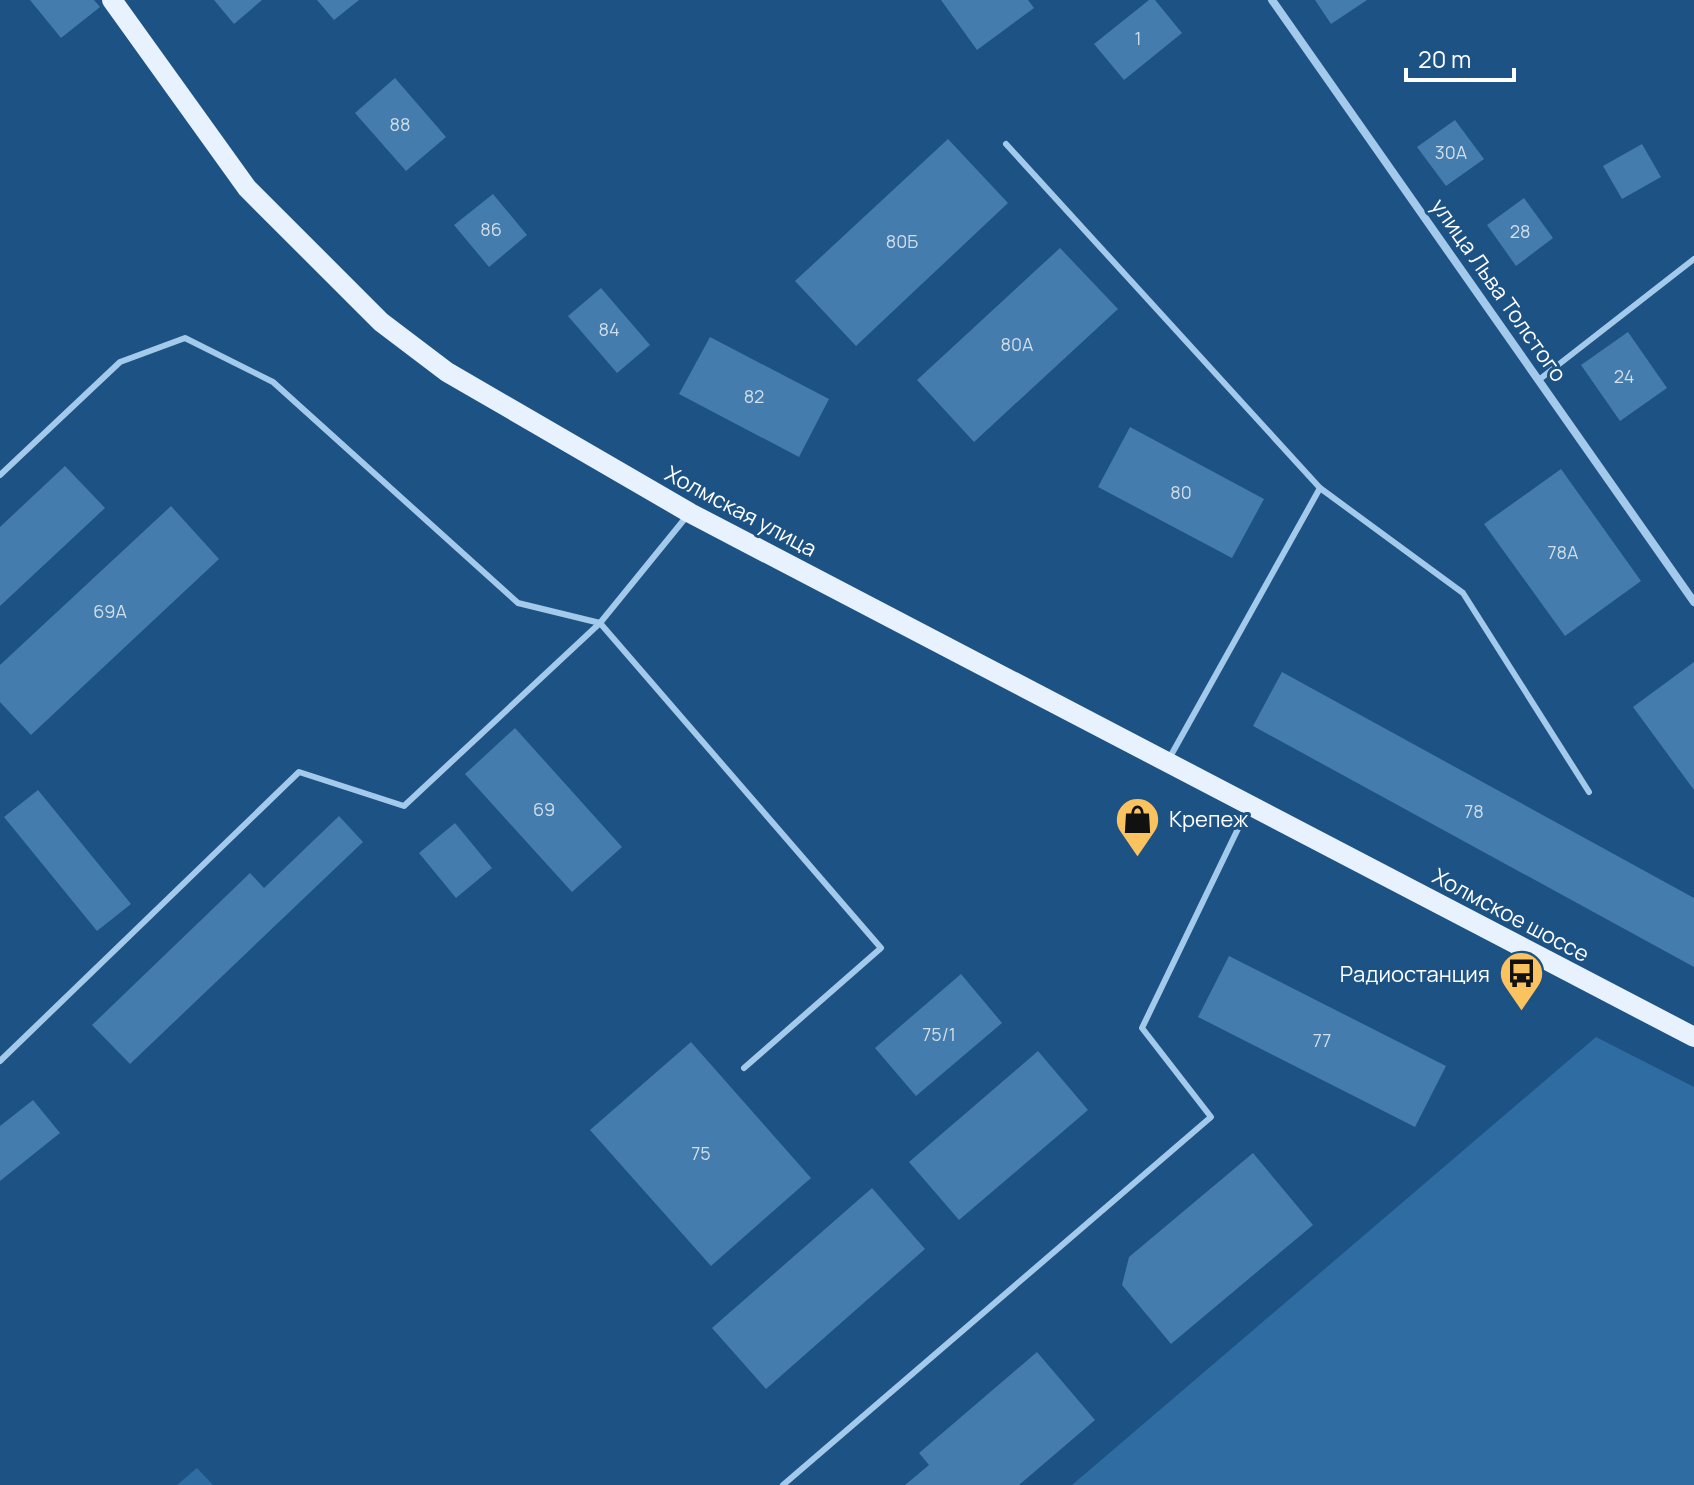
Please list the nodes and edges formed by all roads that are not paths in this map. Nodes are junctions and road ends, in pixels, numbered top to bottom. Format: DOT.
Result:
graph roads {
  1 [pos="112,0"];
  2 [pos="1272,0"];
  3 [pos="1006,144"];
  4 [pos="1694,259"];
  5 [pos="1540,379"];
  6 [pos="0,475"];
  7 [pos="1320,488"];
  8 [pos="690,513"];
  9 [pos="1694,602"];
  10 [pos="600,623"];
  11 [pos="1167,762"];
  12 [pos="1589,792"];
  13 [pos="1249,805"];
  14 [pos="1378,872"];
  15 [pos="1694,1037"];
  16 [pos="0,1061"];
  17 [pos="744,1068"];
  18 [pos="783,1485"];
  1 -- 8 [label="main road, Холмская улица"];
  2 -- 5 [label="street, улица Льва Толстого"];
  3 -- 7 [label="lane"];
  4 -- 5 [label="lane"];
  5 -- 9 [label="street, улица Льва Толстого"];
  6 -- 10 [label="lane"];
  7 -- 11 [label="lane"];
  7 -- 12 [label="lane"];
  8 -- 10 [label="lane"];
  8 -- 11 [label="main road, Холмская улица"];
  10 -- 16 [label="lane"];
  10 -- 17 [label="lane"];
  11 -- 13 [label="main road, Холмская улица"];
  13 -- 14 [label="main road, Холмская улица"];
  13 -- 18 [label="lane"];
  14 -- 15 [label="main road, Холмское шоссе"];
}
